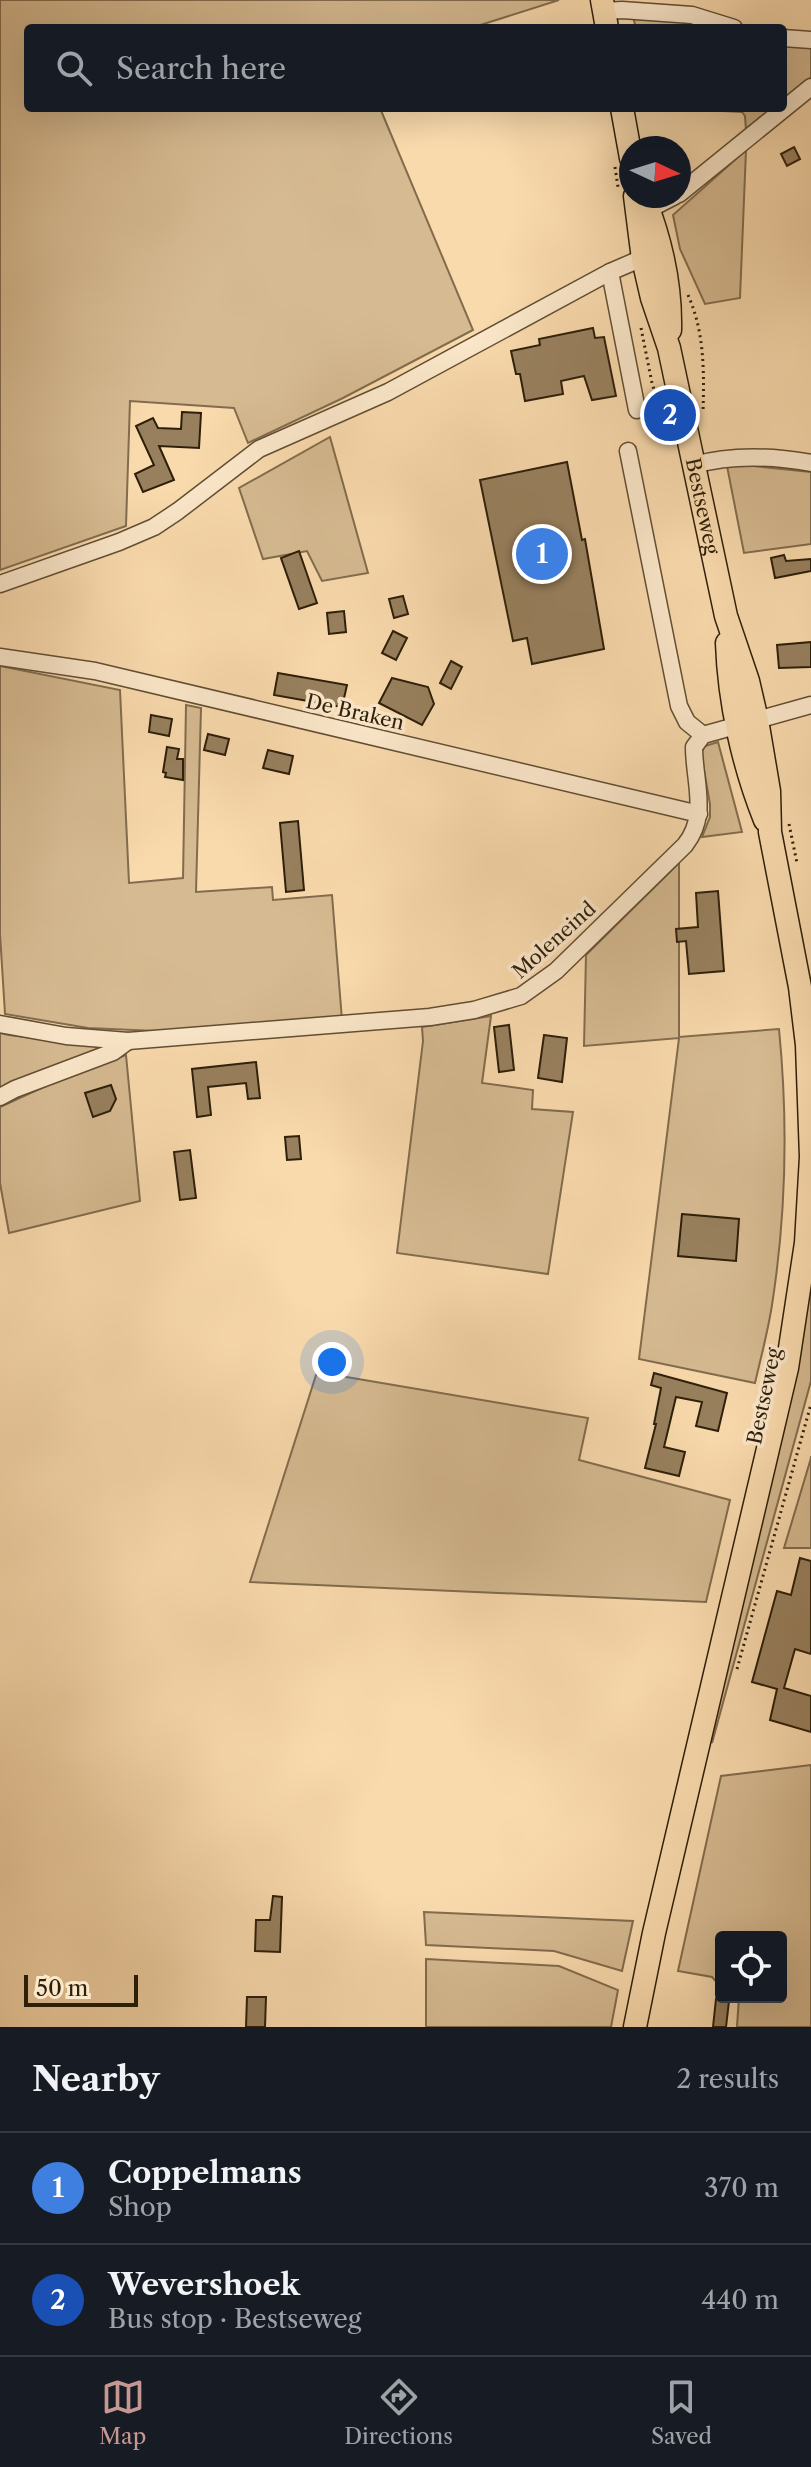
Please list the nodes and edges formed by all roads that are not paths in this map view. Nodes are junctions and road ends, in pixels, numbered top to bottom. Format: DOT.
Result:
graph roads {
  1 [pos="604,13"];
  2 [pos="721,24"];
  3 [pos="787,38"];
  4 [pos="811,40"];
  5 [pos="811,87"];
  6 [pos="787,106"];
  7 [pos="623,112"];
  8 [pos="780,112"];
  9 [pos="627,136"];
  10 [pos="691,184"];
  11 [pos="642,208"];
  12 [pos="652,254"];
  13 [pos="610,272"];
  14 [pos="637,410"];
  15 [pos="628,451"];
  16 [pos="811,463"];
  17 [pos="694,465"];
  18 [pos="0,584"];
  19 [pos="0,657"];
  20 [pos="811,705"];
  21 [pos="748,723"];
  22 [pos="703,735"];
  23 [pos="699,814"];
  24 [pos="0,1024"];
  25 [pos="128,1041"];
  26 [pos="0,1097"];
  27 [pos="635,2027"];
  1 -- 2 [label="street"];
  3 -- 4 [label="street"];
  5 -- 6 [label="street"];
  7 -- 9 [label="main road"];
  8 -- 10 [label="street"];
  11 -- 12 [label="main road, Bestseweg"];
  12 -- 13 [label="street"];
  12 -- 17 [label="main road, Bestseweg"];
  13 -- 14 [label="street"];
  13 -- 18 [label="street"];
  15 -- 22 [label="street"];
  16 -- 17 [label="street"];
  17 -- 21 [label="main road, Bestseweg"];
  19 -- 23 [label="street, De Braken"];
  20 -- 21 [label="street"];
  21 -- 22 [label="street"];
  21 -- 27 [label="main road, Bestseweg"];
  22 -- 23 [label="street"];
  23 -- 25 [label="street, Moleneind"];
  24 -- 25 [label="street, Moleneind"];
  25 -- 26 [label="street, Moleneind"];
}
